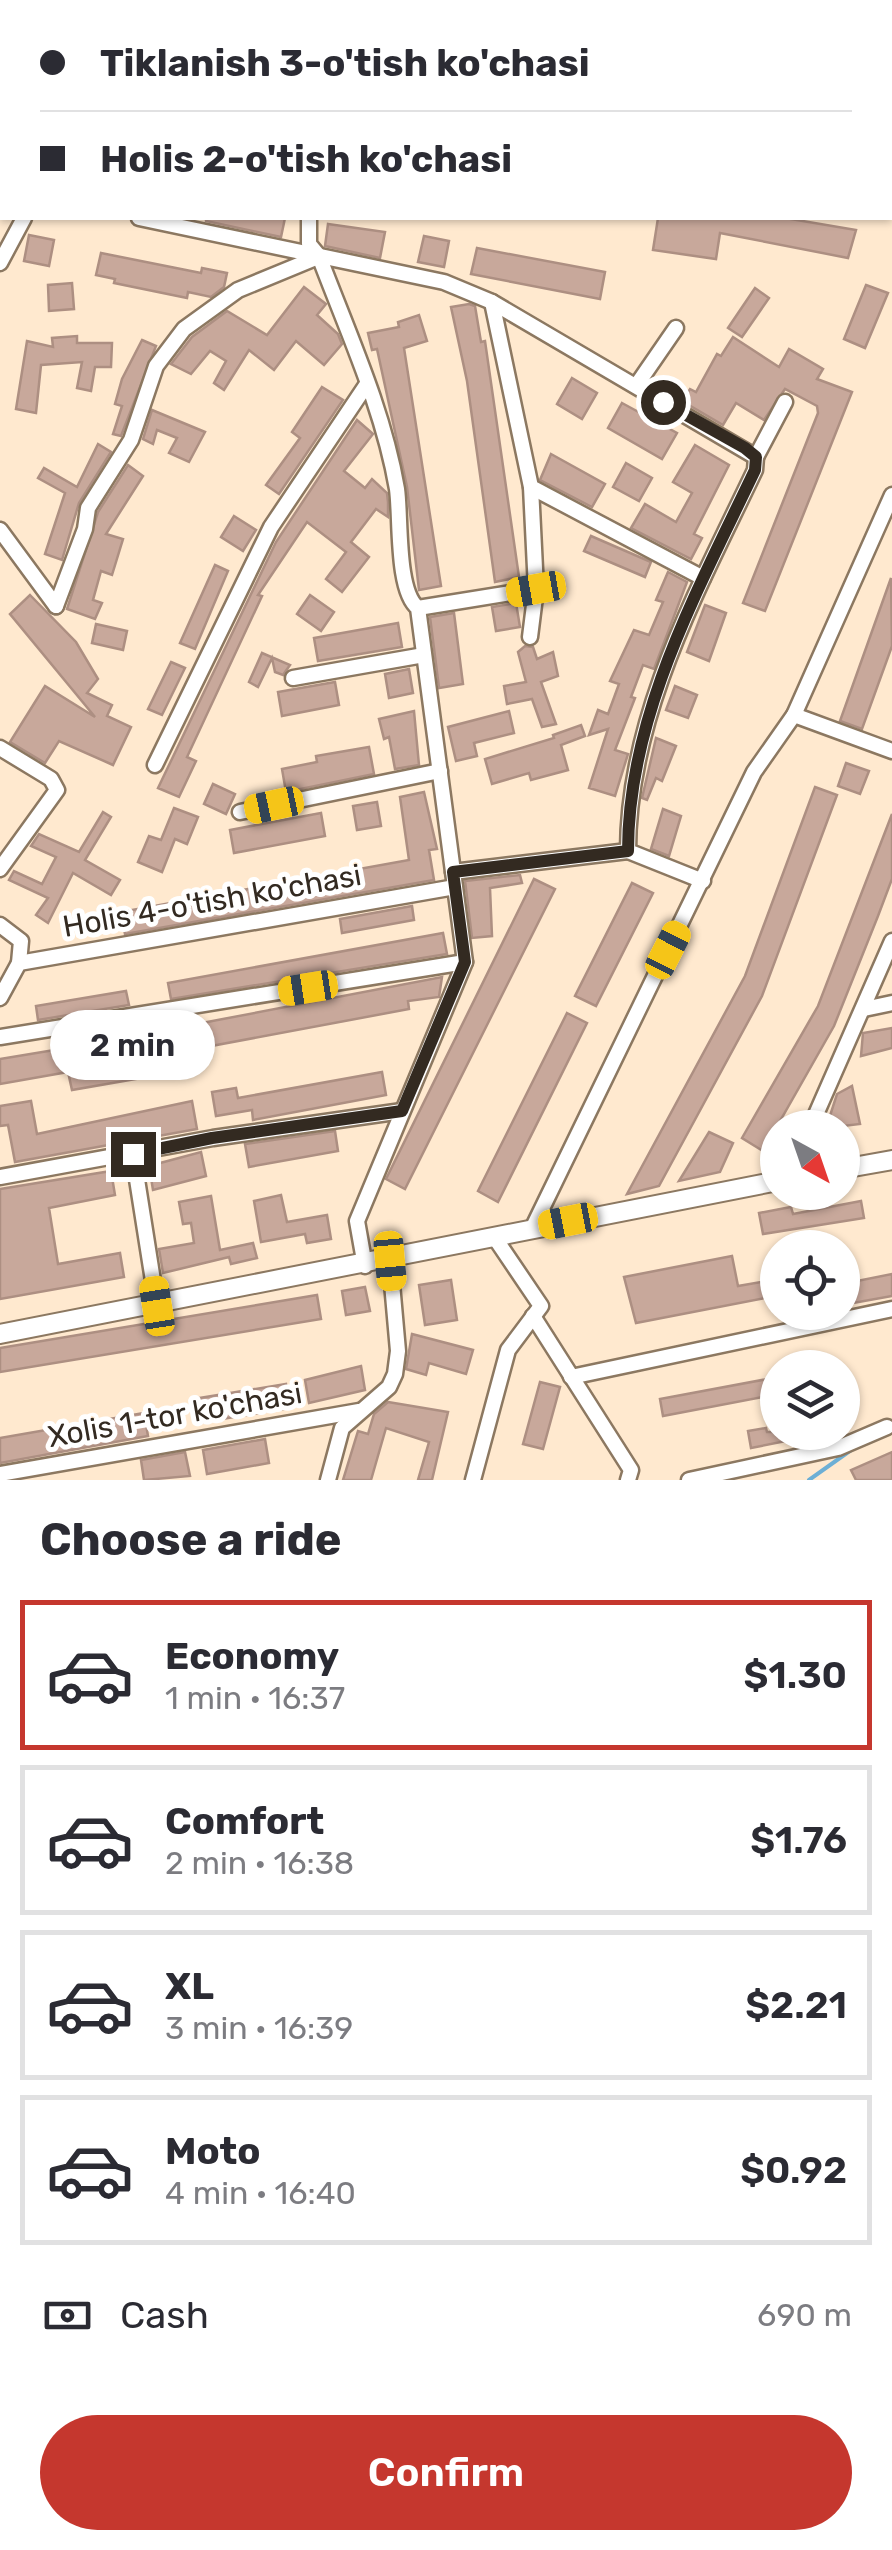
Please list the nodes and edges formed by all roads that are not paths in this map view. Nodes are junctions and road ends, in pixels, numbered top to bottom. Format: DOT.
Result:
graph roads {
  1 [pos="23,220"];
  2 [pos="148,220"];
  3 [pos="309,220"];
  4 [pos="319,256"];
  5 [pos="0,263"];
  6 [pos="492,302"];
  7 [pos="676,328"];
  8 [pos="367,384"];
  9 [pos="636,386"];
  10 [pos="785,402"];
  11 [pos="756,457"];
  12 [pos="531,487"];
  13 [pos="892,495"];
  14 [pos="0,530"];
  15 [pos="703,578"];
  16 [pos="536,589"];
  17 [pos="418,608"];
  18 [pos="530,637"];
  19 [pos="424,656"];
  20 [pos="293,678"];
  21 [pos="794,715"];
  22 [pos="0,748"];
  23 [pos="892,750"];
  24 [pos="155,765"];
  25 [pos="440,771"];
  26 [pos="240,812"];
  27 [pos="628,851"];
  28 [pos="0,869"];
  29 [pos="454,879"];
  30 [pos="704,881"];
  31 [pos="0,925"];
  32 [pos="892,941"];
  33 [pos="465,962"];
  34 [pos="18,963"];
  35 [pos="0,998"];
  36 [pos="892,1004"];
  37 [pos="864,1009"];
  38 [pos="0,1037"];
  39 [pos="818,1110"];
  40 [pos="402,1111"];
  41 [pos="133,1154"];
  42 [pos="892,1160"];
  43 [pos="860,1166"];
  44 [pos="0,1177"];
  45 [pos="760,1184"];
  46 [pos="533,1228"];
  47 [pos="495,1238"];
  48 [pos="390,1261"];
  49 [pos="366,1266"];
  50 [pos="157,1306"];
  51 [pos="892,1309"];
  52 [pos="533,1316"];
  53 [pos="0,1334"];
  54 [pos="572,1377"];
  55 [pos="359,1411"];
  56 [pos="887,1426"];
  57 [pos="0,1474"];
  58 [pos="328,1480"];
  59 [pos="473,1480"];
  60 [pos="628,1480"];
  61 [pos="689,1480"];
  1 -- 5 [label="street"];
  2 -- 4 [label="street"];
  3 -- 4 [label="street"];
  4 -- 6 [label="street"];
  4 -- 8 [label="street"];
  4 -- 14 [label="street"];
  6 -- 9 [label="street"];
  6 -- 12 [label="street"];
  7 -- 9 [label="street"];
  8 -- 17 [label="street"];
  8 -- 24 [label="street"];
  9 -- 11 [label="street"];
  10 -- 11 [label="street"];
  11 -- 15 [label="street"];
  12 -- 15 [label="street"];
  12 -- 16 [label="street"];
  13 -- 21 [label="street"];
  15 -- 27 [label="street"];
  16 -- 17 [label="street"];
  16 -- 18 [label="street"];
  17 -- 19 [label="street"];
  19 -- 20 [label="street"];
  19 -- 25 [label="street"];
  21 -- 23 [label="street"];
  21 -- 30 [label="street"];
  22 -- 28 [label="street"];
  25 -- 26 [label="street"];
  25 -- 29 [label="street"];
  27 -- 29 [label="street, Holis 4-o'tish ko'chasi"];
  27 -- 30 [label="street"];
  29 -- 33 [label="street"];
  29 -- 34 [label="street, Holis 4-o'tish ko'chasi"];
  30 -- 46 [label="street"];
  31 -- 34 [label="street"];
  32 -- 37 [label="street"];
  33 -- 38 [label="street"];
  33 -- 40 [label="street"];
  34 -- 35 [label="street"];
  36 -- 37 [label="street"];
  37 -- 39 [label="street"];
  40 -- 41 [label="street"];
  40 -- 49 [label="street"];
  41 -- 44 [label="street"];
  41 -- 50 [label="street"];
  42 -- 43 [label="street"];
  45 -- 46 [label="street"];
  46 -- 47 [label="street"];
  47 -- 48 [label="street"];
  47 -- 52 [label="street"];
  48 -- 49 [label="street"];
  48 -- 55 [label="street"];
  49 -- 50 [label="street"];
  50 -- 53 [label="street"];
  51 -- 54 [label="street"];
  52 -- 54 [label="street"];
  52 -- 59 [label="street"];
  54 -- 60 [label="street"];
  55 -- 57 [label="street, Xolis 1-tor ko'chasi"];
  55 -- 58 [label="street"];
  56 -- 61 [label="street"];
}
